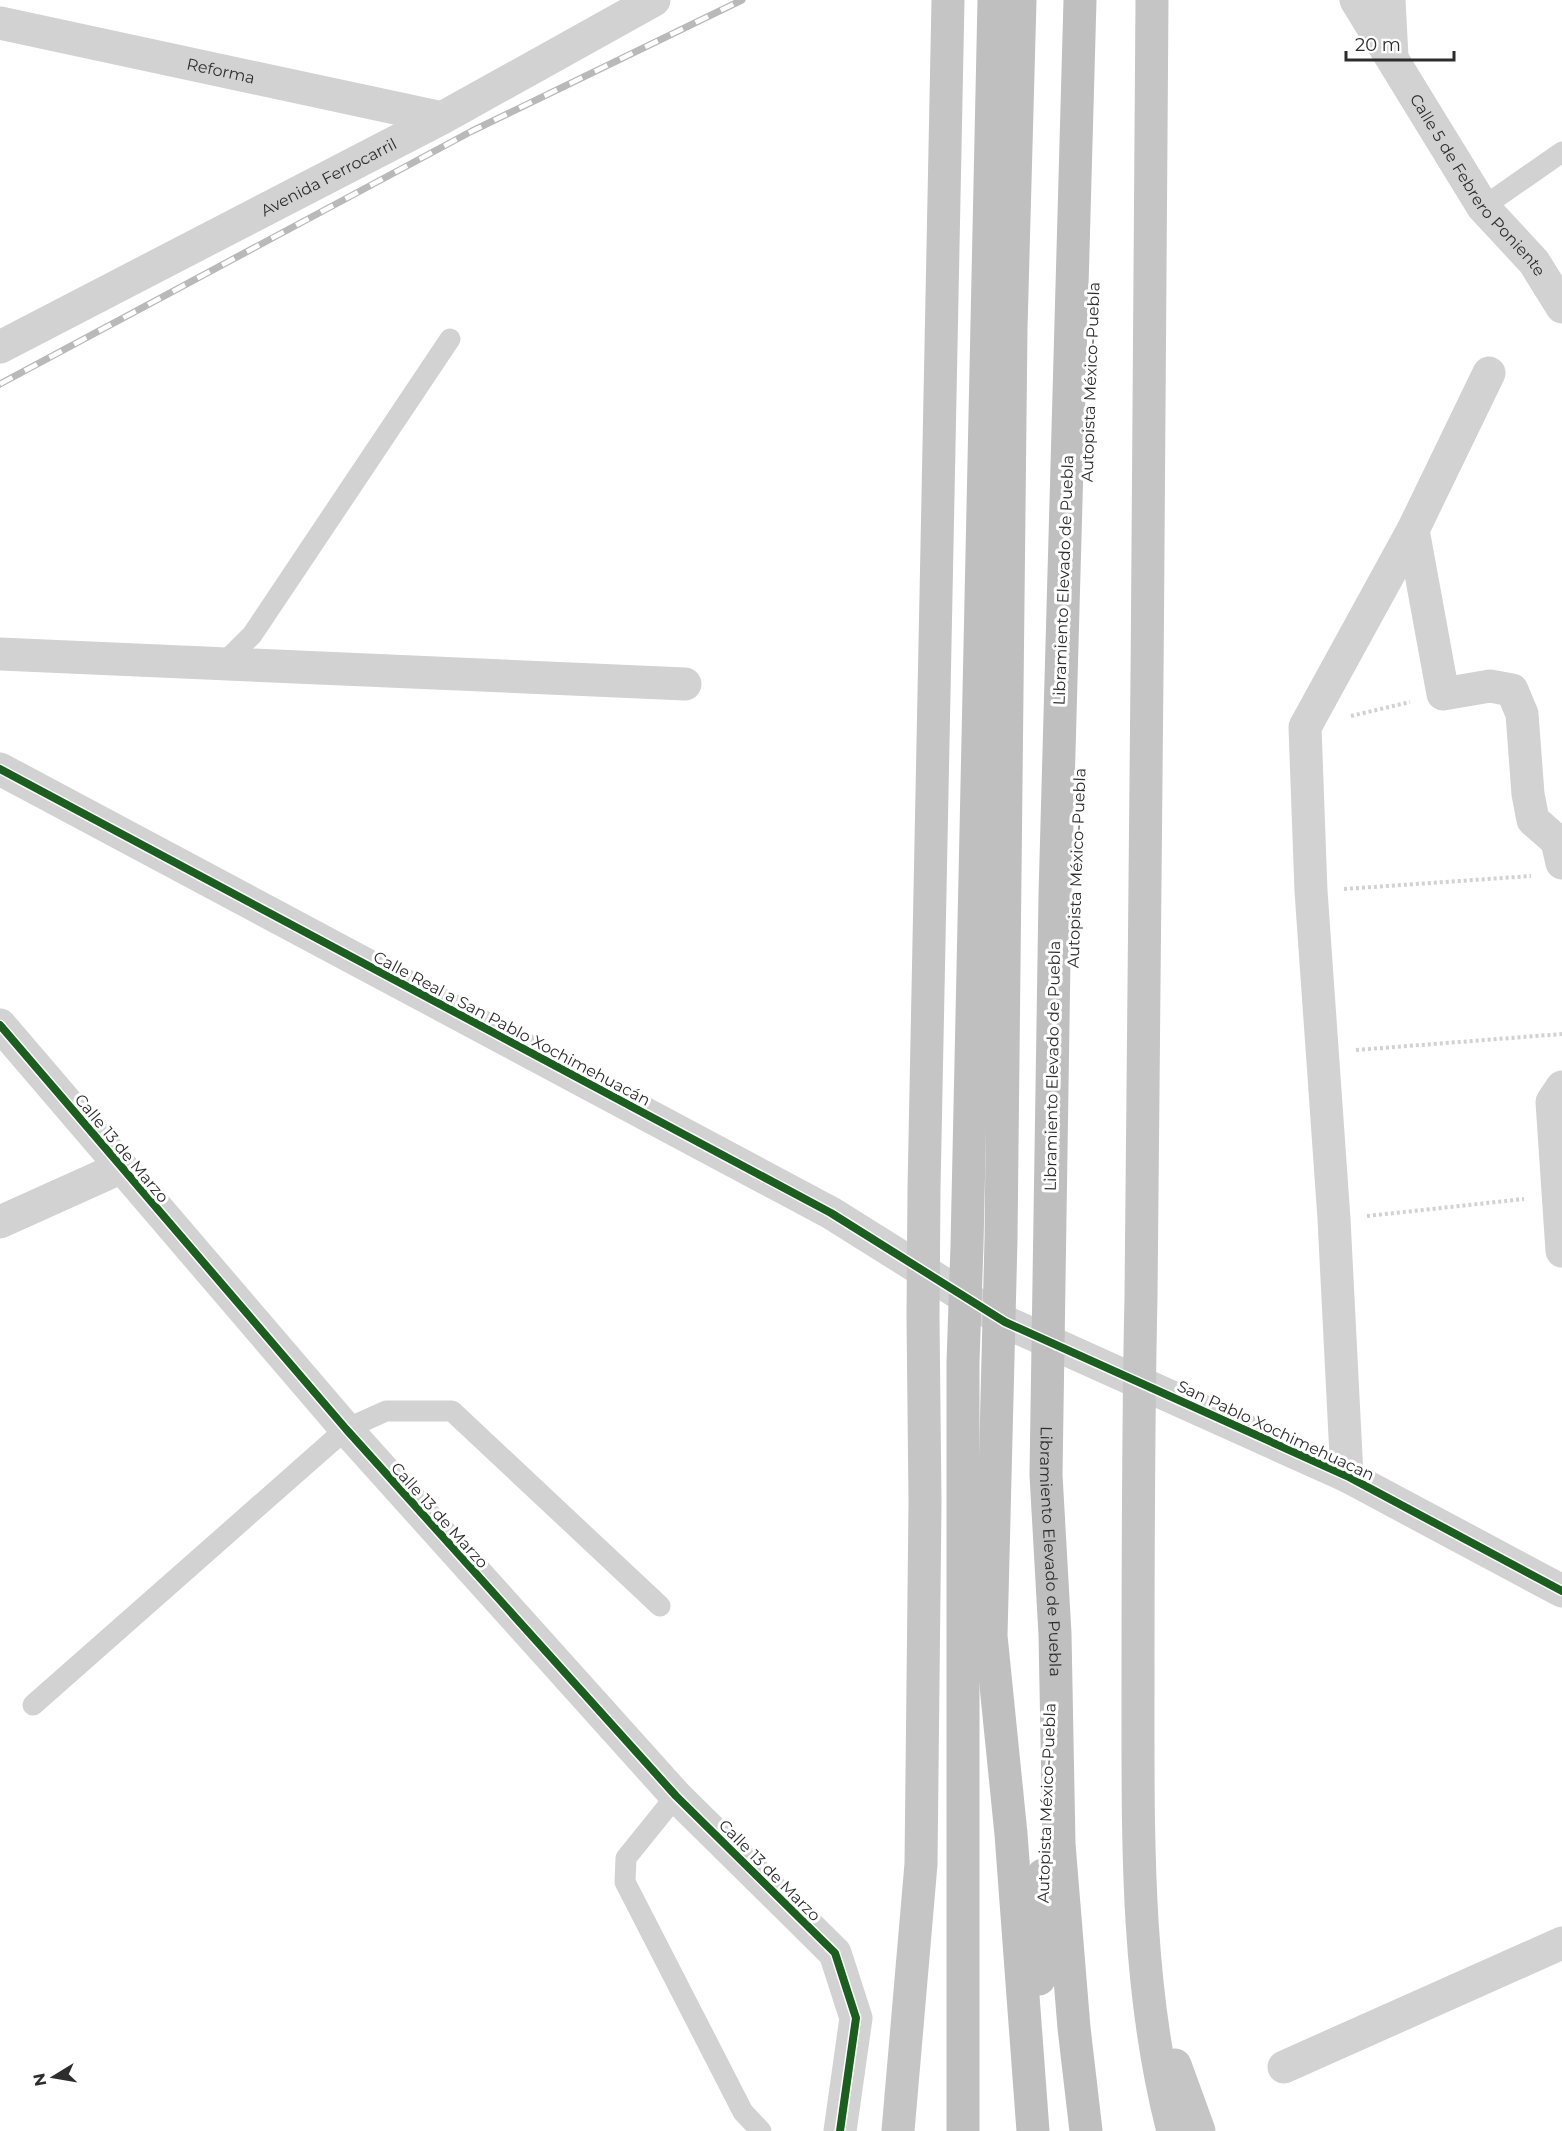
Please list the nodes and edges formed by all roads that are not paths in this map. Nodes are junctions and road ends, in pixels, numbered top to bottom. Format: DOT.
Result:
graph roads {
  1 [pos="654,0"];
  2 [pos="948,0"];
  3 [pos="994,0"];
  4 [pos="1020,0"];
  5 [pos="1080,0"];
  6 [pos="1100,0"];
  7 [pos="1152,0"];
  8 [pos="1356,0"];
  9 [pos="1389,0"];
  10 [pos="0,23"];
  11 [pos="1393,62"];
  12 [pos="442,118"];
  13 [pos="1562,152"];
  14 [pos="1483,207"];
  15 [pos="1548,260"];
  16 [pos="1562,307"];
  17 [pos="450,339"];
  18 [pos="0,347"];
  19 [pos="1489,372"];
  20 [pos="1413,530"];
  21 [pos="0,654"];
  22 [pos="223,664"];
  23 [pos="685,684"];
  24 [pos="0,769"];
  25 [pos="1550,870"];
  26 [pos="0,1025"];
  27 [pos="1562,1087"];
  28 [pos="120,1168"];
  29 [pos="0,1222"];
  30 [pos="1562,1251"];
  31 [pos="1005,1322"];
  32 [pos="346,1430"];
  33 [pos="1347,1476"];
  34 [pos="1562,1591"];
  35 [pos="660,1606"];
  36 [pos="33,1705"];
  37 [pos="676,1796"];
  38 [pos="1562,1943"];
  39 [pos="1145,1973"];
  40 [pos="1284,2067"];
  41 [pos="761,2131"];
  42 [pos="840,2131"];
  43 [pos="898,2131"];
  44 [pos="963,2131"];
  45 [pos="1033,2131"];
  46 [pos="1086,2131"];
  47 [pos="1173,2131"];
  48 [pos="1199,2131"];
  1 -- 12 [label="street, Avenida Ferrocarril"];
  2 -- 43 [label="main road"];
  3 -- 44 [label="highway"];
  4 -- 45 [label="highway"];
  5 -- 46 [label="highway, Libramiento Elevado de Puebla"];
  6 -- 45 [label="highway, Autopista México-Puebla"];
  7 -- 39 [label="main road"];
  8 -- 11 [label="street, Calle 5 de Febrero Poniente"];
  9 -- 11 [label="street, Calle 5 de Febrero Poniente"];
  10 -- 12 [label="street, Reforma"];
  11 -- 14 [label="street, Calle 5 de Febrero Poniente"];
  12 -- 18 [label="street, Avenida Ferrocarril"];
  13 -- 14 [label="lane"];
  14 -- 15 [label="street, Calle 5 de Febrero Poniente"];
  15 -- 16 [label="street, Calle 5 de Febrero Poniente"];
  17 -- 22 [label="lane"];
  19 -- 20 [label="street"];
  20 -- 25 [label="street"];
  20 -- 33 [label="street"];
  21 -- 22 [label="street"];
  22 -- 23 [label="street"];
  24 -- 31 [label="street, Calle Real a San Pablo Xochimehuacán"];
  26 -- 28 [label="street, Calle 13 de Marzo"];
  27 -- 30 [label="street"];
  28 -- 29 [label="street"];
  28 -- 32 [label="street, Calle 13 de Marzo"];
  31 -- 33 [label="street, San Pablo Xochimehuacan"];
  32 -- 35 [label="lane"];
  32 -- 36 [label="lane"];
  32 -- 37 [label="street, Calle 13 de Marzo"];
  33 -- 34 [label="street, San Pablo Xochimehuacan"];
  37 -- 41 [label="lane"];
  37 -- 42 [label="street, Calle 13 de Marzo"];
  38 -- 40 [label="street"];
  39 -- 47 [label="main road"];
  39 -- 48 [label="main road"];
}
